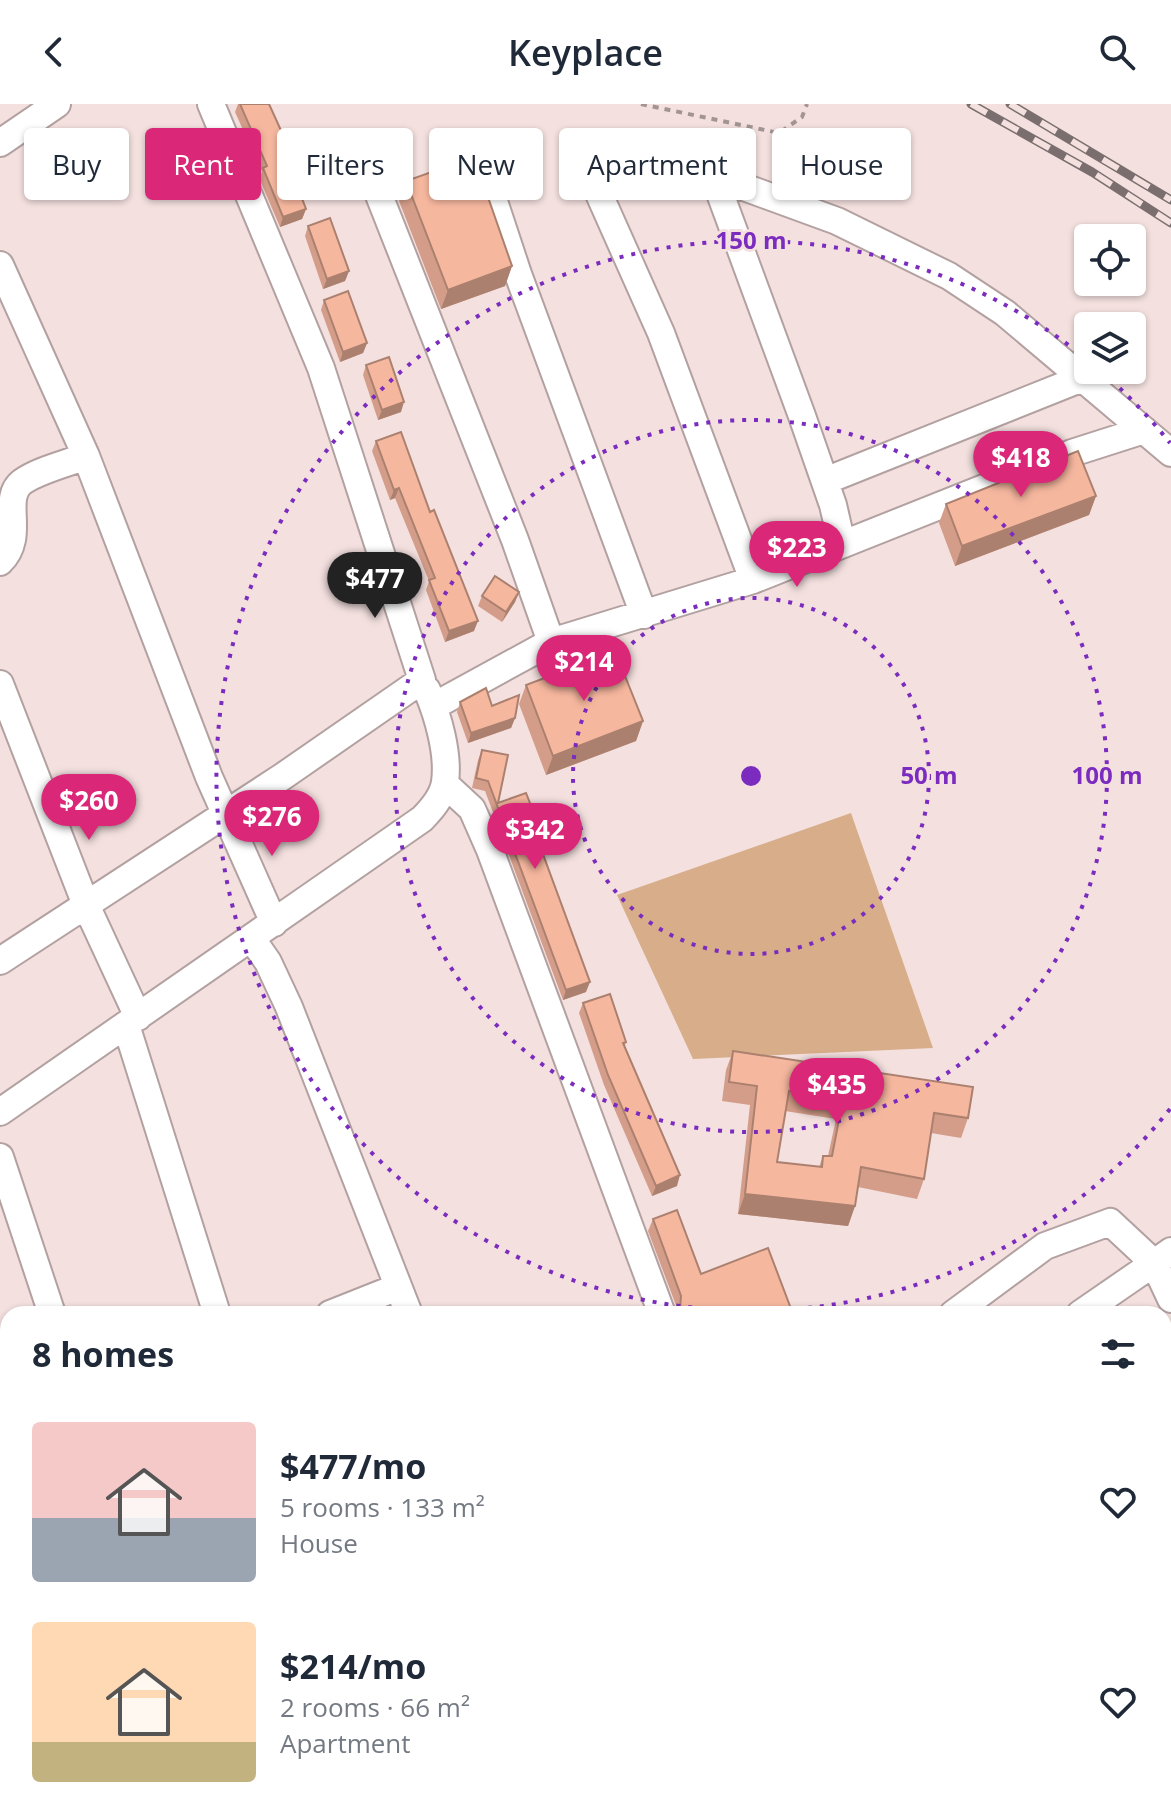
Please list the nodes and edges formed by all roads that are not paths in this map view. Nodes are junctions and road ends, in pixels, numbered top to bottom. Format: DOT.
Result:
graph roads {
  1 [pos="57,104"];
  2 [pos="211,104"];
  3 [pos="0,143"];
  4 [pos="756,192"];
  5 [pos="381,200"];
  6 [pos="494,200"];
  7 [pos="602,200"];
  8 [pos="722,200"];
  9 [pos="0,265"];
  10 [pos="1074,374"];
  11 [pos="1074,381"];
  12 [pos="1086,384"];
  13 [pos="1144,430"];
  14 [pos="1171,453"];
  15 [pos="86,456"];
  16 [pos="825,481"];
  17 [pos="842,544"];
  18 [pos="0,562"];
  19 [pos="753,580"];
  20 [pos="644,615"];
  21 [pos="551,642"];
  22 [pos="422,680"];
  23 [pos="0,684"];
  24 [pos="434,706"];
  25 [pos="445,784"];
  26 [pos="224,814"];
  27 [pos="86,905"];
  28 [pos="274,923"];
  29 [pos="252,939"];
  30 [pos="0,961"];
  31 [pos="132,1021"];
  32 [pos="1,1110"];
  33 [pos="0,1157"];
  34 [pos="1162,1257"];
  35 [pos="398,1287"];
  36 [pos="1171,1299"];
  37 [pos="49,1306"];
  38 [pos="215,1306"];
  39 [pos="352,1306"];
  40 [pos="406,1306"];
  41 [pos="659,1306"];
  42 [pos="964,1306"];
  43 [pos="1092,1306"];
  1 -- 3 [label="street"];
  2 -- 22 [label="street"];
  4 -- 10 [label="street"];
  5 -- 21 [label="street"];
  6 -- 20 [label="street"];
  7 -- 19 [label="street"];
  8 -- 16 [label="street"];
  9 -- 15 [label="street"];
  11 -- 16 [label="street"];
  12 -- 13 [label="street"];
  13 -- 14 [label="street"];
  13 -- 17 [label="street"];
  15 -- 18 [label="street"];
  15 -- 26 [label="street"];
  16 -- 17 [label="street"];
  17 -- 19 [label="street"];
  19 -- 20 [label="street"];
  20 -- 21 [label="street"];
  21 -- 24 [label="street"];
  22 -- 24 [label="street"];
  22 -- 26 [label="street"];
  23 -- 27 [label="street"];
  24 -- 25 [label="street"];
  25 -- 28 [label="street"];
  25 -- 41 [label="street"];
  26 -- 27 [label="street"];
  26 -- 28 [label="street"];
  27 -- 30 [label="street"];
  27 -- 31 [label="street"];
  28 -- 29 [label="street"];
  29 -- 31 [label="street"];
  29 -- 35 [label="street"];
  31 -- 32 [label="street"];
  31 -- 38 [label="street"];
  33 -- 37 [label="street"];
  34 -- 36 [label="street"];
  34 -- 42 [label="street"];
  34 -- 43 [label="street"];
  35 -- 39 [label="street"];
  35 -- 40 [label="street"];
}
